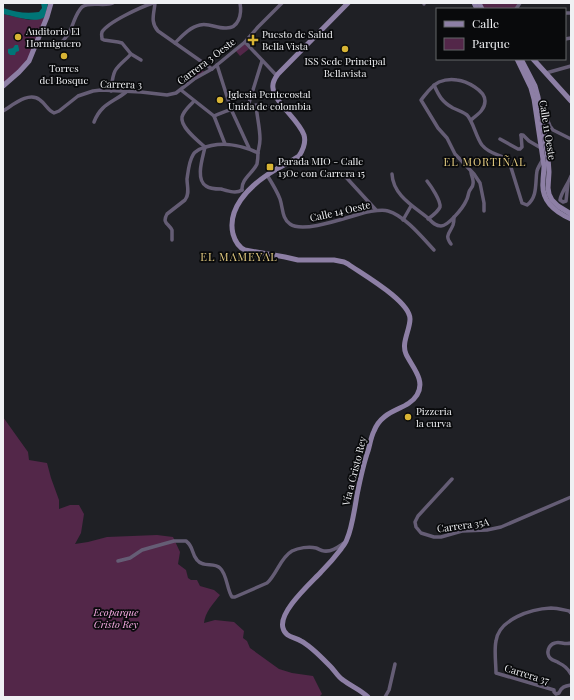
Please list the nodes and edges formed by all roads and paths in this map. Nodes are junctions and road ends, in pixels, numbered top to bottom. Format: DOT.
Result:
graph roads {
  1 [pos="51,3"];
  2 [pos="113,3"];
  3 [pos="154,3"];
  4 [pos="240,3"];
  5 [pos="282,3"];
  6 [pos="348,3"];
  7 [pos="92,4"];
  8 [pos="245,42"];
  9 [pos="37,43"];
  10 [pos="175,43"];
  11 [pos="131,54"];
  12 [pos="141,60"];
  13 [pos="517,60"];
  14 [pos="522,60"];
  15 [pos="535,60"];
  16 [pos="262,61"];
  17 [pos="217,65"];
  18 [pos="571,66"];
  19 [pos="212,69"];
  20 [pos="546,73"];
  21 [pos="277,76"];
  22 [pos="434,85"];
  23 [pos="3,86"];
  24 [pos="181,90"];
  25 [pos="112,91"];
  26 [pos="126,92"];
  27 [pos="171,95"];
  28 [pos="538,97"];
  29 [pos="194,101"];
  30 [pos="571,102"];
  31 [pos="256,105"];
  32 [pos="248,106"];
  33 [pos="231,109"];
  34 [pos="287,110"];
  35 [pos="3,111"];
  36 [pos="214,116"];
  37 [pos="471,120"];
  38 [pos="94,122"];
  39 [pos="540,137"];
  40 [pos="500,139"];
  41 [pos="571,139"];
  42 [pos="226,144"];
  43 [pos="534,144"];
  44 [pos="205,147"];
  45 [pos="249,148"];
  46 [pos="542,149"];
  47 [pos="258,153"];
  48 [pos="544,159"];
  49 [pos="537,170"];
  50 [pos="470,171"];
  51 [pos="544,173"];
  52 [pos="392,174"];
  53 [pos="267,175"];
  54 [pos="344,175"];
  55 [pos="571,176"];
  56 [pos="427,181"];
  57 [pos="568,183"];
  58 [pos="245,191"];
  59 [pos="411,206"];
  60 [pos="376,210"];
  61 [pos="484,211"];
  62 [pos="571,214"];
  63 [pos="454,217"];
  64 [pos="571,218"];
  65 [pos="428,219"];
  66 [pos="403,220"];
  67 [pos="172,240"];
  68 [pos="451,244"];
  69 [pos="434,250"];
  70 [pos="452,479"];
  71 [pos="571,497"];
  72 [pos="346,540"];
  73 [pos="118,561"];
  74 [pos="571,613"];
  75 [pos="571,643"];
  76 [pos="395,664"];
  77 [pos="571,674"];
  78 [pos="571,685"];
  79 [pos="369,697"];
  80 [pos="385,697"];
  1 -- 9 [label="street"];
  2 -- 7 [label="street"];
  3 -- 10 [label="street"];
  3 -- 11 [label="street"];
  4 -- 10 [label="street"];
  5 -- 8 [label="street, Carrera 3 Oeste"];
  6 -- 21 [label="street"];
  7 -- 9 [label="street"];
  8 -- 16 [label="street"];
  8 -- 17 [label="street, Carrera 3 Oeste"];
  9 -- 23 [label="street"];
  10 -- 19 [label="street"];
  11 -- 12 [label="street"];
  11 -- 25 [label="street"];
  13 -- 39 [label="street, Calle 11 Oeste"];
  14 -- 28 [label="street, Calle 11 Oeste"];
  15 -- 20 [label="street"];
  16 -- 21 [label="street"];
  16 -- 32 [label="street"];
  17 -- 19 [label="street, Carrera 3 Oeste"];
  17 -- 33 [label="street"];
  18 -- 20 [label="street"];
  19 -- 24 [label="street, Carrera 3 Oeste"];
  20 -- 30 [label="street"];
  21 -- 34 [label="street, Vía a Cristo Rey"];
  22 -- 37 [label="street"];
  22 -- 37 [label="street"];
  22 -- 50 [label="street"];
  24 -- 27 [label="street, Carrera 3 Oeste"];
  24 -- 29 [label="street"];
  25 -- 26 [label="street, Carrera 3"];
  25 -- 35 [label="street, Carrera 3"];
  26 -- 27 [label="street, Carrera 3"];
  26 -- 38 [label="street"];
  28 -- 41 [label="street"];
  28 -- 62 [label="street, Calle 11 Oeste"];
  29 -- 36 [label="street"];
  29 -- 44 [label="street"];
  31 -- 32 [label="street"];
  31 -- 34 [label="street"];
  31 -- 47 [label="street"];
  32 -- 33 [label="street"];
  33 -- 36 [label="street"];
  33 -- 45 [label="street"];
  34 -- 53 [label="street, Vía a Cristo Rey"];
  36 -- 42 [label="street"];
  37 -- 49 [label="street"];
  39 -- 43 [label="street"];
  39 -- 46 [label="street, Calle 11 Oeste"];
  40 -- 43 [label="street"];
  42 -- 44 [label="street"];
  42 -- 45 [label="street"];
  43 -- 46 [label="street"];
  44 -- 58 [label="street"];
  44 -- 67 [label="street"];
  45 -- 47 [label="street"];
  46 -- 48 [label="street, Calle 11 Oeste"];
  47 -- 58 [label="street"];
  48 -- 49 [label="street"];
  48 -- 51 [label="street, Calle 11 Oeste"];
  49 -- 51 [label="street"];
  50 -- 61 [label="street"];
  50 -- 63 [label="street"];
  51 -- 64 [label="street, Calle 11 Oeste"];
  52 -- 59 [label="street"];
  53 -- 58 [label="street, Vía a Cristo Rey"];
  53 -- 60 [label="street, Calle 14 Oeste"];
  54 -- 60 [label="street"];
  55 -- 57 [label="street"];
  56 -- 65 [label="street"];
  58 -- 72 [label="street, Vía a Cristo Rey"];
  59 -- 65 [label="street"];
  59 -- 66 [label="street"];
  60 -- 66 [label="street, Calle 14 Oeste"];
  63 -- 65 [label="street"];
  63 -- 68 [label="street"];
  66 -- 69 [label="street, Calle 14 Oeste"];
  70 -- 71 [label="street, Carrera 35A"];
  72 -- 73 [label="street"];
  72 -- 79 [label="street, Vía a Cristo Rey"];
  74 -- 78 [label="street, Carrera 37"];
  75 -- 77 [label="street"];
  76 -- 80 [label="street"];
}
